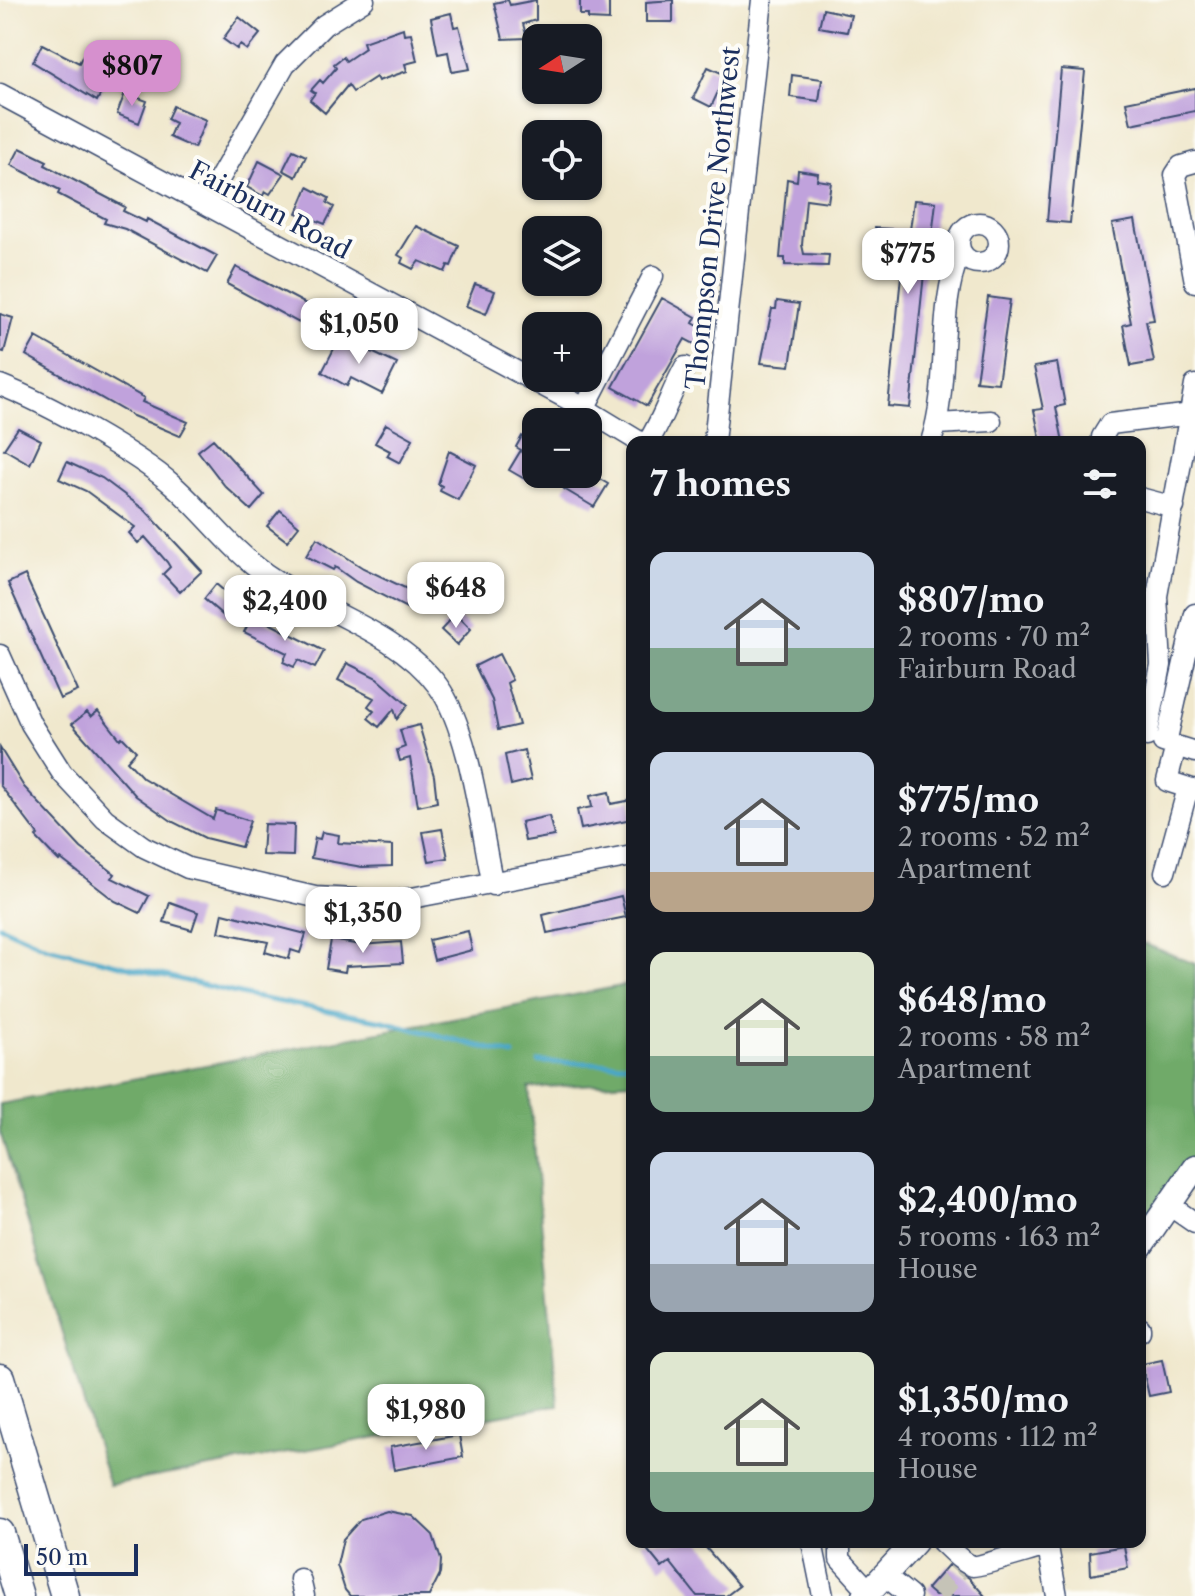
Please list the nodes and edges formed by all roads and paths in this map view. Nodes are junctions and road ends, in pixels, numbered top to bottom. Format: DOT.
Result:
graph roads {
  1 [pos="364,0"];
  2 [pos="762,0"];
  3 [pos="0,94"];
  4 [pos="1195,162"];
  5 [pos="205,204"];
  6 [pos="960,252"];
  7 [pos="653,276"];
  8 [pos="1195,282"];
  9 [pos="685,367"];
  10 [pos="0,385"];
  11 [pos="1195,385"];
  12 [pos="582,408"];
  13 [pos="585,408"];
  14 [pos="1192,414"];
  15 [pos="602,420"];
  16 [pos="991,421"];
  17 [pos="934,433"];
  18 [pos="630,436"];
  19 [pos="652,436"];
  20 [pos="715,436"];
  21 [pos="1105,436"];
  22 [pos="1146,500"];
  23 [pos="1174,507"];
  24 [pos="1195,614"];
  25 [pos="0,655"];
  26 [pos="1165,742"];
  27 [pos="1192,789"];
  28 [pos="626,857"];
  29 [pos="1165,872"];
  30 [pos="493,885"];
  31 [pos="1195,1167"];
  32 [pos="1169,1205"];
  33 [pos="1195,1223"];
  34 [pos="1146,1238"];
  35 [pos="0,1378"];
  36 [pos="0,1533"];
  37 [pos="813,1548"];
  38 [pos="840,1548"];
  39 [pos="905,1548"];
  40 [pos="947,1548"];
  41 [pos="1033,1548"];
  42 [pos="1048,1548"];
  43 [pos="873,1587"];
  44 [pos="19,1596"];
  45 [pos="65,1596"];
  46 [pos="823,1596"];
  47 [pos="910,1596"];
  48 [pos="1057,1596"];
  1 -- 5 [label="street"];
  2 -- 20 [label="street, Thompson Drive Northwest"];
  3 -- 5 [label="street, Fairburn Road"];
  4 -- 8 [label="street"];
  5 -- 12 [label="street, Fairburn Road"];
  6 -- 17 [label="street"];
  7 -- 13 [label="street"];
  9 -- 19 [label="street"];
  10 -- 30 [label="street"];
  11 -- 14 [label="street"];
  14 -- 21 [label="street"];
  14 -- 23 [label="street"];
  15 -- 18 [label="street, Fairburn Road"];
  16 -- 17 [label="street"];
  22 -- 23 [label="street"];
  23 -- 26 [label="street"];
  24 -- 26 [label="street"];
  25 -- 30 [label="street"];
  26 -- 27 [label="street"];
  27 -- 29 [label="street"];
  28 -- 30 [label="street"];
  31 -- 32 [label="main road"];
  32 -- 33 [label="street"];
  32 -- 34 [label="main road"];
  35 -- 45 [label="highway"];
  36 -- 44 [label="highway"];
  37 -- 46 [label="street"];
  38 -- 43 [label="street"];
  39 -- 43 [label="main road"];
  40 -- 41 [label="street"];
  42 -- 48 [label="street"];
  43 -- 47 [label="street"];
}
